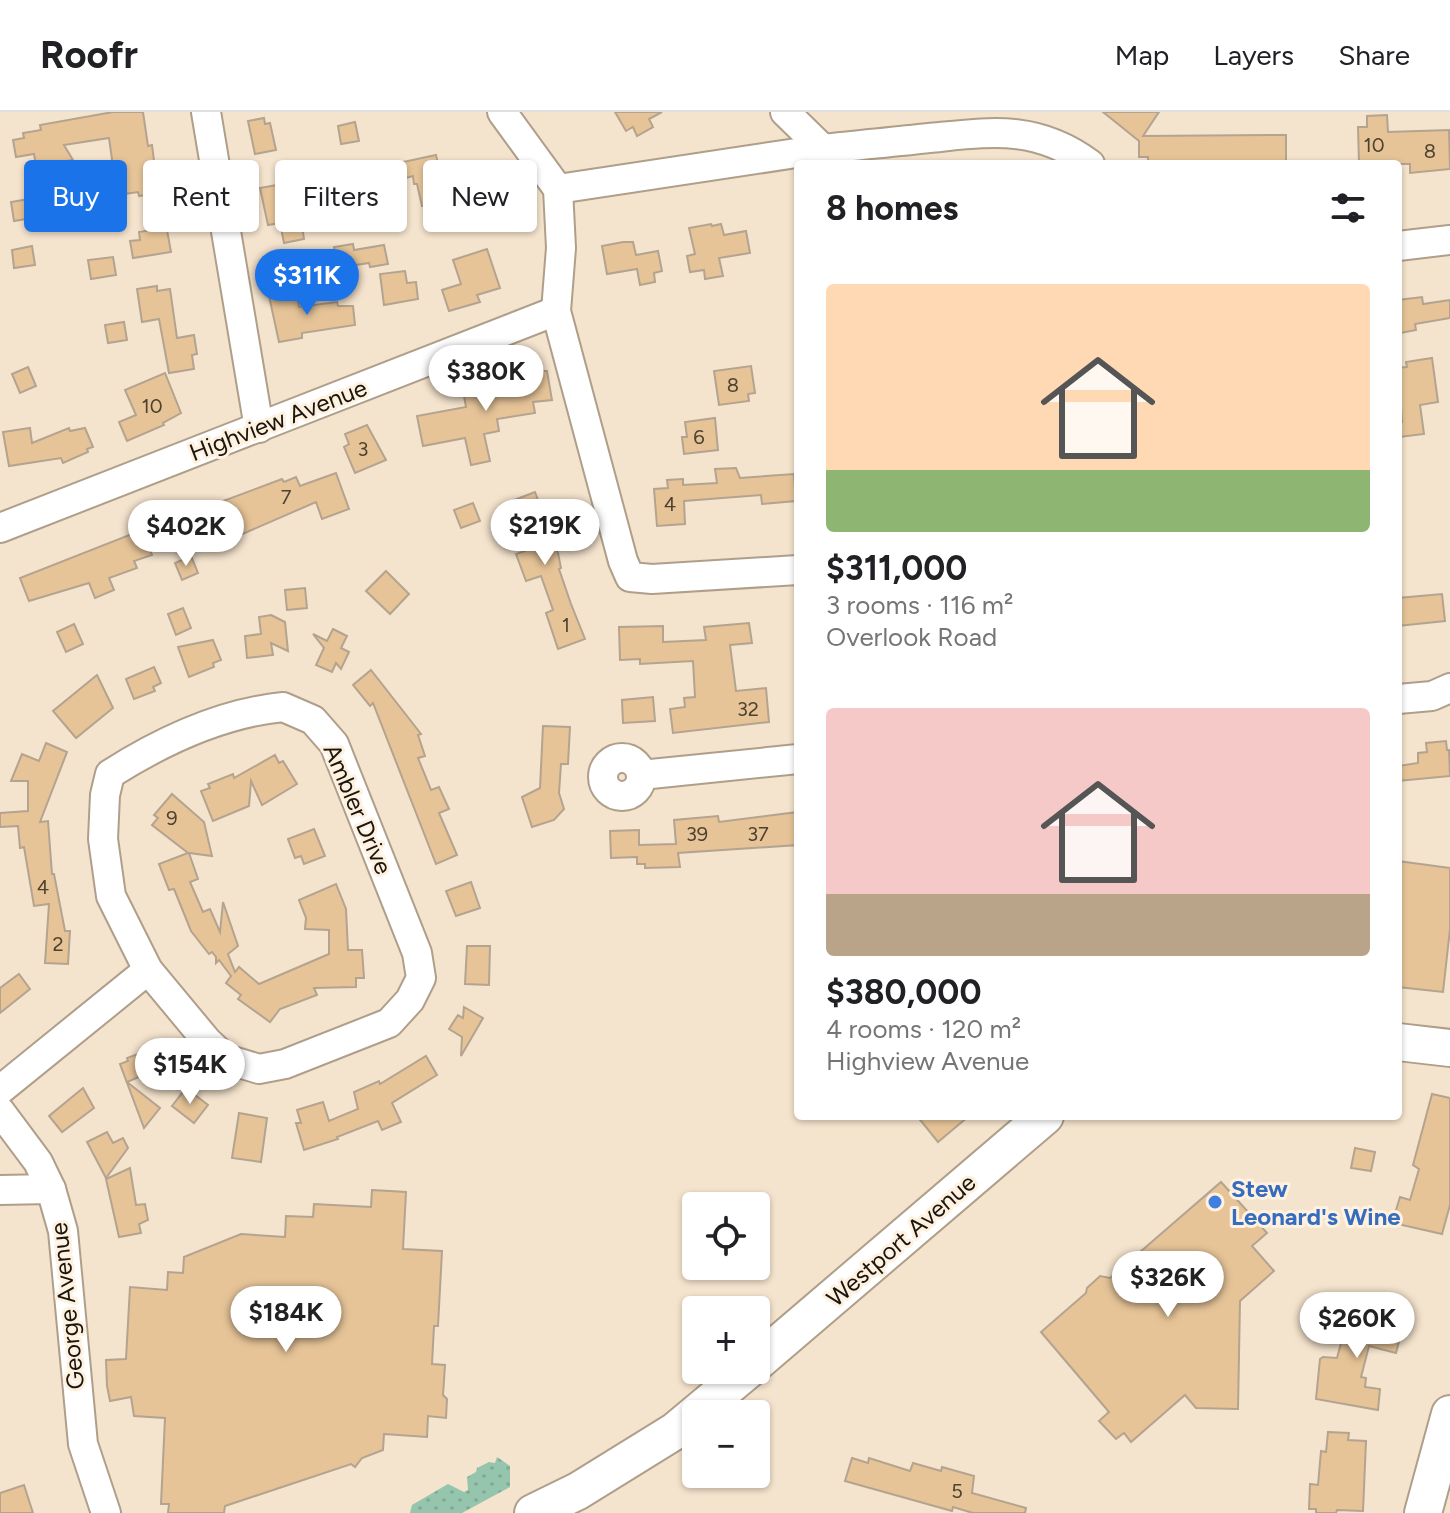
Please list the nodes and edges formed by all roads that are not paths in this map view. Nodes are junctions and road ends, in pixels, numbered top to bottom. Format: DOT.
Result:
graph roads {
  1 [pos="206,112"];
  2 [pos="502,112"];
  3 [pos="785,112"];
  4 [pos="823,149"];
  5 [pos="1084,160"];
  6 [pos="558,189"];
  7 [pos="1450,240"];
  8 [pos="1402,246"];
  9 [pos="556,311"];
  10 [pos="259,428"];
  11 [pos="0,528"];
  12 [pos="794,570"];
  13 [pos="1450,688"];
  14 [pos="1402,699"];
  15 [pos="794,759"];
  16 [pos="641,775"];
  17 [pos="148,970"];
  18 [pos="1402,1042"];
  19 [pos="1450,1048"];
  20 [pos="0,1090"];
  21 [pos="0,1111"];
  22 [pos="1040,1120"];
  23 [pos="51,1189"];
  24 [pos="0,1190"];
  25 [pos="770,1351"];
  26 [pos="731,1384"];
  27 [pos="1450,1414"];
  28 [pos="580,1502"];
  29 [pos="106,1513"];
  30 [pos="533,1513"];
  31 [pos="1423,1513"];
  1 -- 10 [label="street"];
  2 -- 6 [label="street"];
  3 -- 4 [label="street"];
  4 -- 5 [label="street"];
  4 -- 6 [label="street"];
  6 -- 9 [label="street"];
  7 -- 8 [label="street"];
  9 -- 10 [label="street, Highview Avenue"];
  9 -- 12 [label="street"];
  10 -- 11 [label="street, Highview Avenue"];
  13 -- 14 [label="street"];
  15 -- 16 [label="street"];
  17 -- 17 [label="street, Ambler Drive"];
  17 -- 20 [label="street"];
  18 -- 19 [label="main road"];
  21 -- 23 [label="street, George Avenue"];
  22 -- 25 [label="main road, Westport Avenue"];
  23 -- 24 [label="street"];
  23 -- 29 [label="street, George Avenue"];
  26 -- 28 [label="main road"];
  27 -- 31 [label="main road"];
  28 -- 30 [label="main road"];
}
